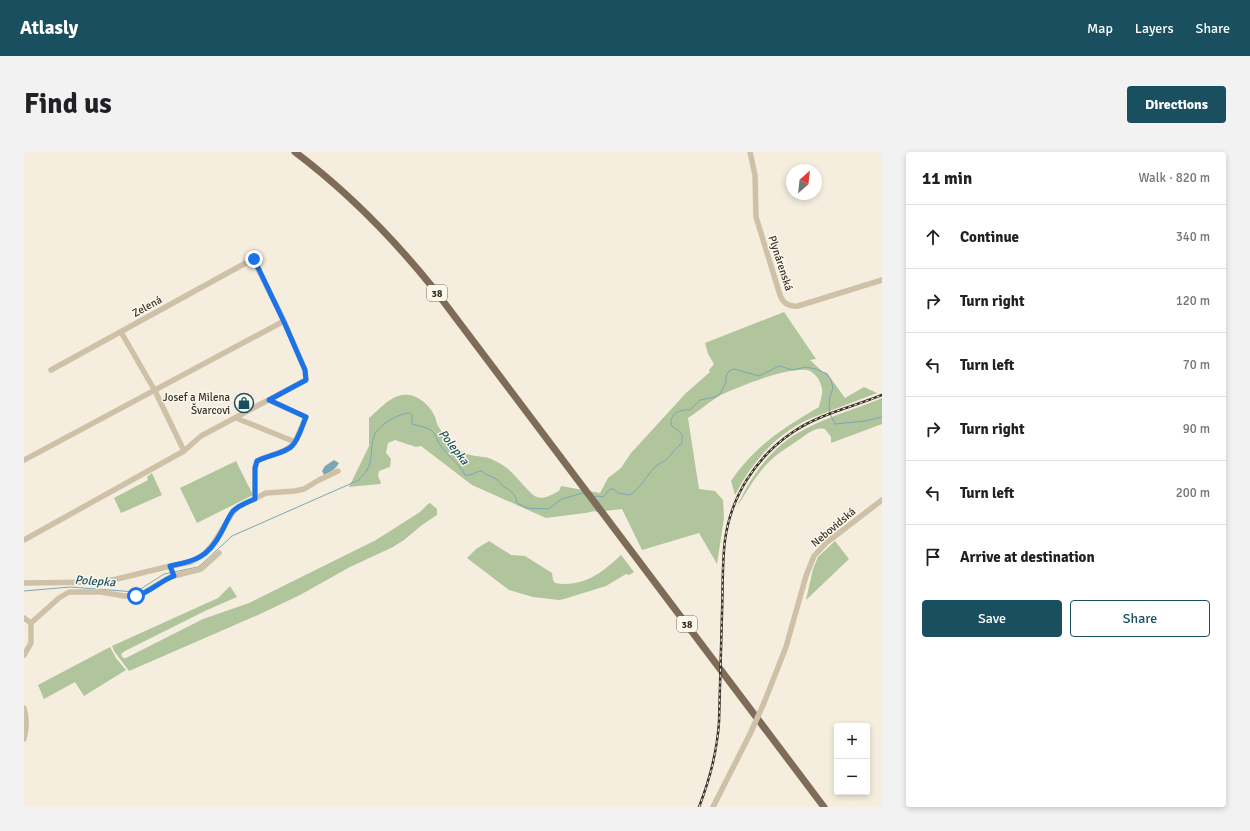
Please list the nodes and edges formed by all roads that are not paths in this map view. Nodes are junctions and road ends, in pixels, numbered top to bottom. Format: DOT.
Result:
graph roads {
  1 [pos="295,152"];
  2 [pos="750,152"];
  3 [pos="882,280"];
  4 [pos="284,322"];
  5 [pos="121,332"];
  6 [pos="51,370"];
  7 [pos="155,391"];
  8 [pos="269,400"];
  9 [pos="236,418"];
  10 [pos="295,442"];
  11 [pos="184,450"];
  12 [pos="24,460"];
  13 [pos="338,471"];
  14 [pos="255,499"];
  15 [pos="882,500"];
  16 [pos="24,540"];
  17 [pos="219,554"];
  18 [pos="172,571"];
  19 [pos="24,583"];
  20 [pos="24,618"];
  21 [pos="31,623"];
  22 [pos="24,655"];
  23 [pos="24,708"];
  24 [pos="24,739"];
  25 [pos="712,807"];
  26 [pos="824,807"];
  1 -- 26 [label="main road, 38"];
  2 -- 3 [label="street, Plynárenská"];
  4 -- 5 [label="street, Zelená"];
  4 -- 7 [label="street"];
  4 -- 8 [label="street"];
  5 -- 6 [label="street, Zelená"];
  5 -- 7 [label="street"];
  7 -- 11 [label="street"];
  7 -- 12 [label="street"];
  8 -- 9 [label="street"];
  8 -- 10 [label="street"];
  9 -- 10 [label="street"];
  9 -- 11 [label="street"];
  10 -- 14 [label="street"];
  11 -- 16 [label="street"];
  13 -- 14 [label="street"];
  14 -- 18 [label="street"];
  15 -- 25 [label="street, Nebovidská, bridge"];
  17 -- 18 [label="street"];
  18 -- 19 [label="street"];
  18 -- 21 [label="street"];
  20 -- 21 [label="street"];
  21 -- 22 [label="street"];
  23 -- 24 [label="street"];
}
